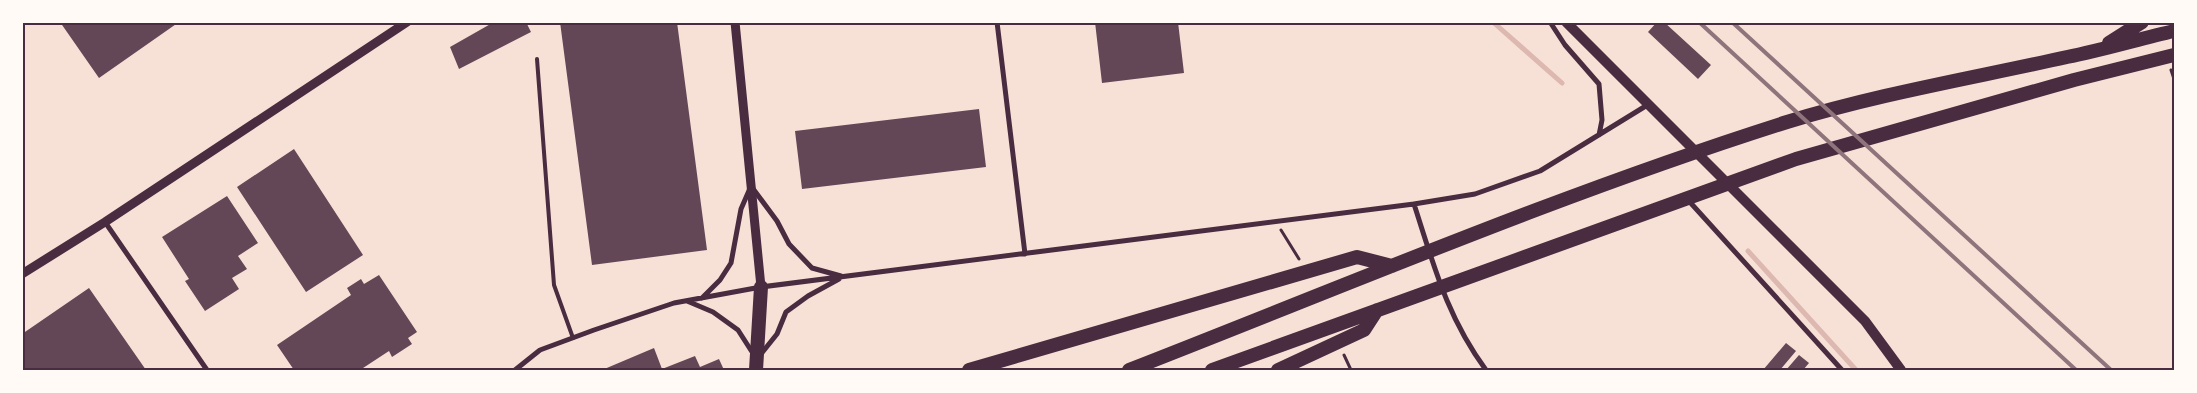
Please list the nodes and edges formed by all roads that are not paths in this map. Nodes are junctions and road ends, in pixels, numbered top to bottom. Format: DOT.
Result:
graph roads {
  1 [pos="407,22"];
  2 [pos="735,22"];
  3 [pos="997,22"];
  4 [pos="1550,22"];
  5 [pos="1566,22"];
  6 [pos="2142,22"];
  7 [pos="2174,31"];
  8 [pos="2098,50"];
  9 [pos="2174,55"];
  10 [pos="537,59"];
  11 [pos="2174,61"];
  12 [pos="2138,64"];
  13 [pos="1649,104"];
  14 [pos="1599,135"];
  15 [pos="751,186"];
  16 [pos="1687,199"];
  17 [pos="1414,204"];
  18 [pos="105,222"];
  19 [pos="1024,254"];
  20 [pos="1392,266"];
  21 [pos="22,274"];
  22 [pos="844,277"];
  23 [pos="762,288"];
  24 [pos="702,298"];
  25 [pos="686,301"];
  26 [pos="1377,310"];
  27 [pos="573,338"];
  28 [pos="758,368"];
  29 [pos="206,370"];
  30 [pos="515,370"];
  31 [pos="969,370"];
  32 [pos="1129,370"];
  33 [pos="1212,370"];
  34 [pos="1278,370"];
  35 [pos="1486,370"];
  36 [pos="1842,370"];
  37 [pos="1901,370"];
  1 -- 18 [label="street"];
  2 -- 15 [label="street"];
  3 -- 19 [label="street"];
  4 -- 14 [label="street"];
  5 -- 13 [label="main road"];
  6 -- 8 [label="highway"];
  7 -- 8 [label="highway"];
  8 -- 20 [label="highway"];
  9 -- 12 [label="highway"];
  10 -- 27 [label="lane"];
  11 -- 12 [label="highway"];
  12 -- 16 [label="highway"];
  13 -- 14 [label="street"];
  13 -- 37 [label="main road"];
  14 -- 17 [label="street"];
  15 -- 22 [label="street"];
  15 -- 23 [label="street"];
  15 -- 24 [label="street"];
  16 -- 26 [label="highway"];
  16 -- 36 [label="street"];
  17 -- 19 [label="street"];
  17 -- 35 [label="street"];
  18 -- 21 [label="street"];
  18 -- 29 [label="street"];
  19 -- 22 [label="street"];
  20 -- 31 [label="highway"];
  20 -- 32 [label="highway"];
  22 -- 23 [label="street"];
  22 -- 28 [label="street"];
  23 -- 24 [label="street"];
  23 -- 28 [label="highway"];
  24 -- 25 [label="street"];
  25 -- 27 [label="street"];
  25 -- 28 [label="street"];
  26 -- 33 [label="highway"];
  26 -- 34 [label="highway"];
  27 -- 30 [label="street"];
}
